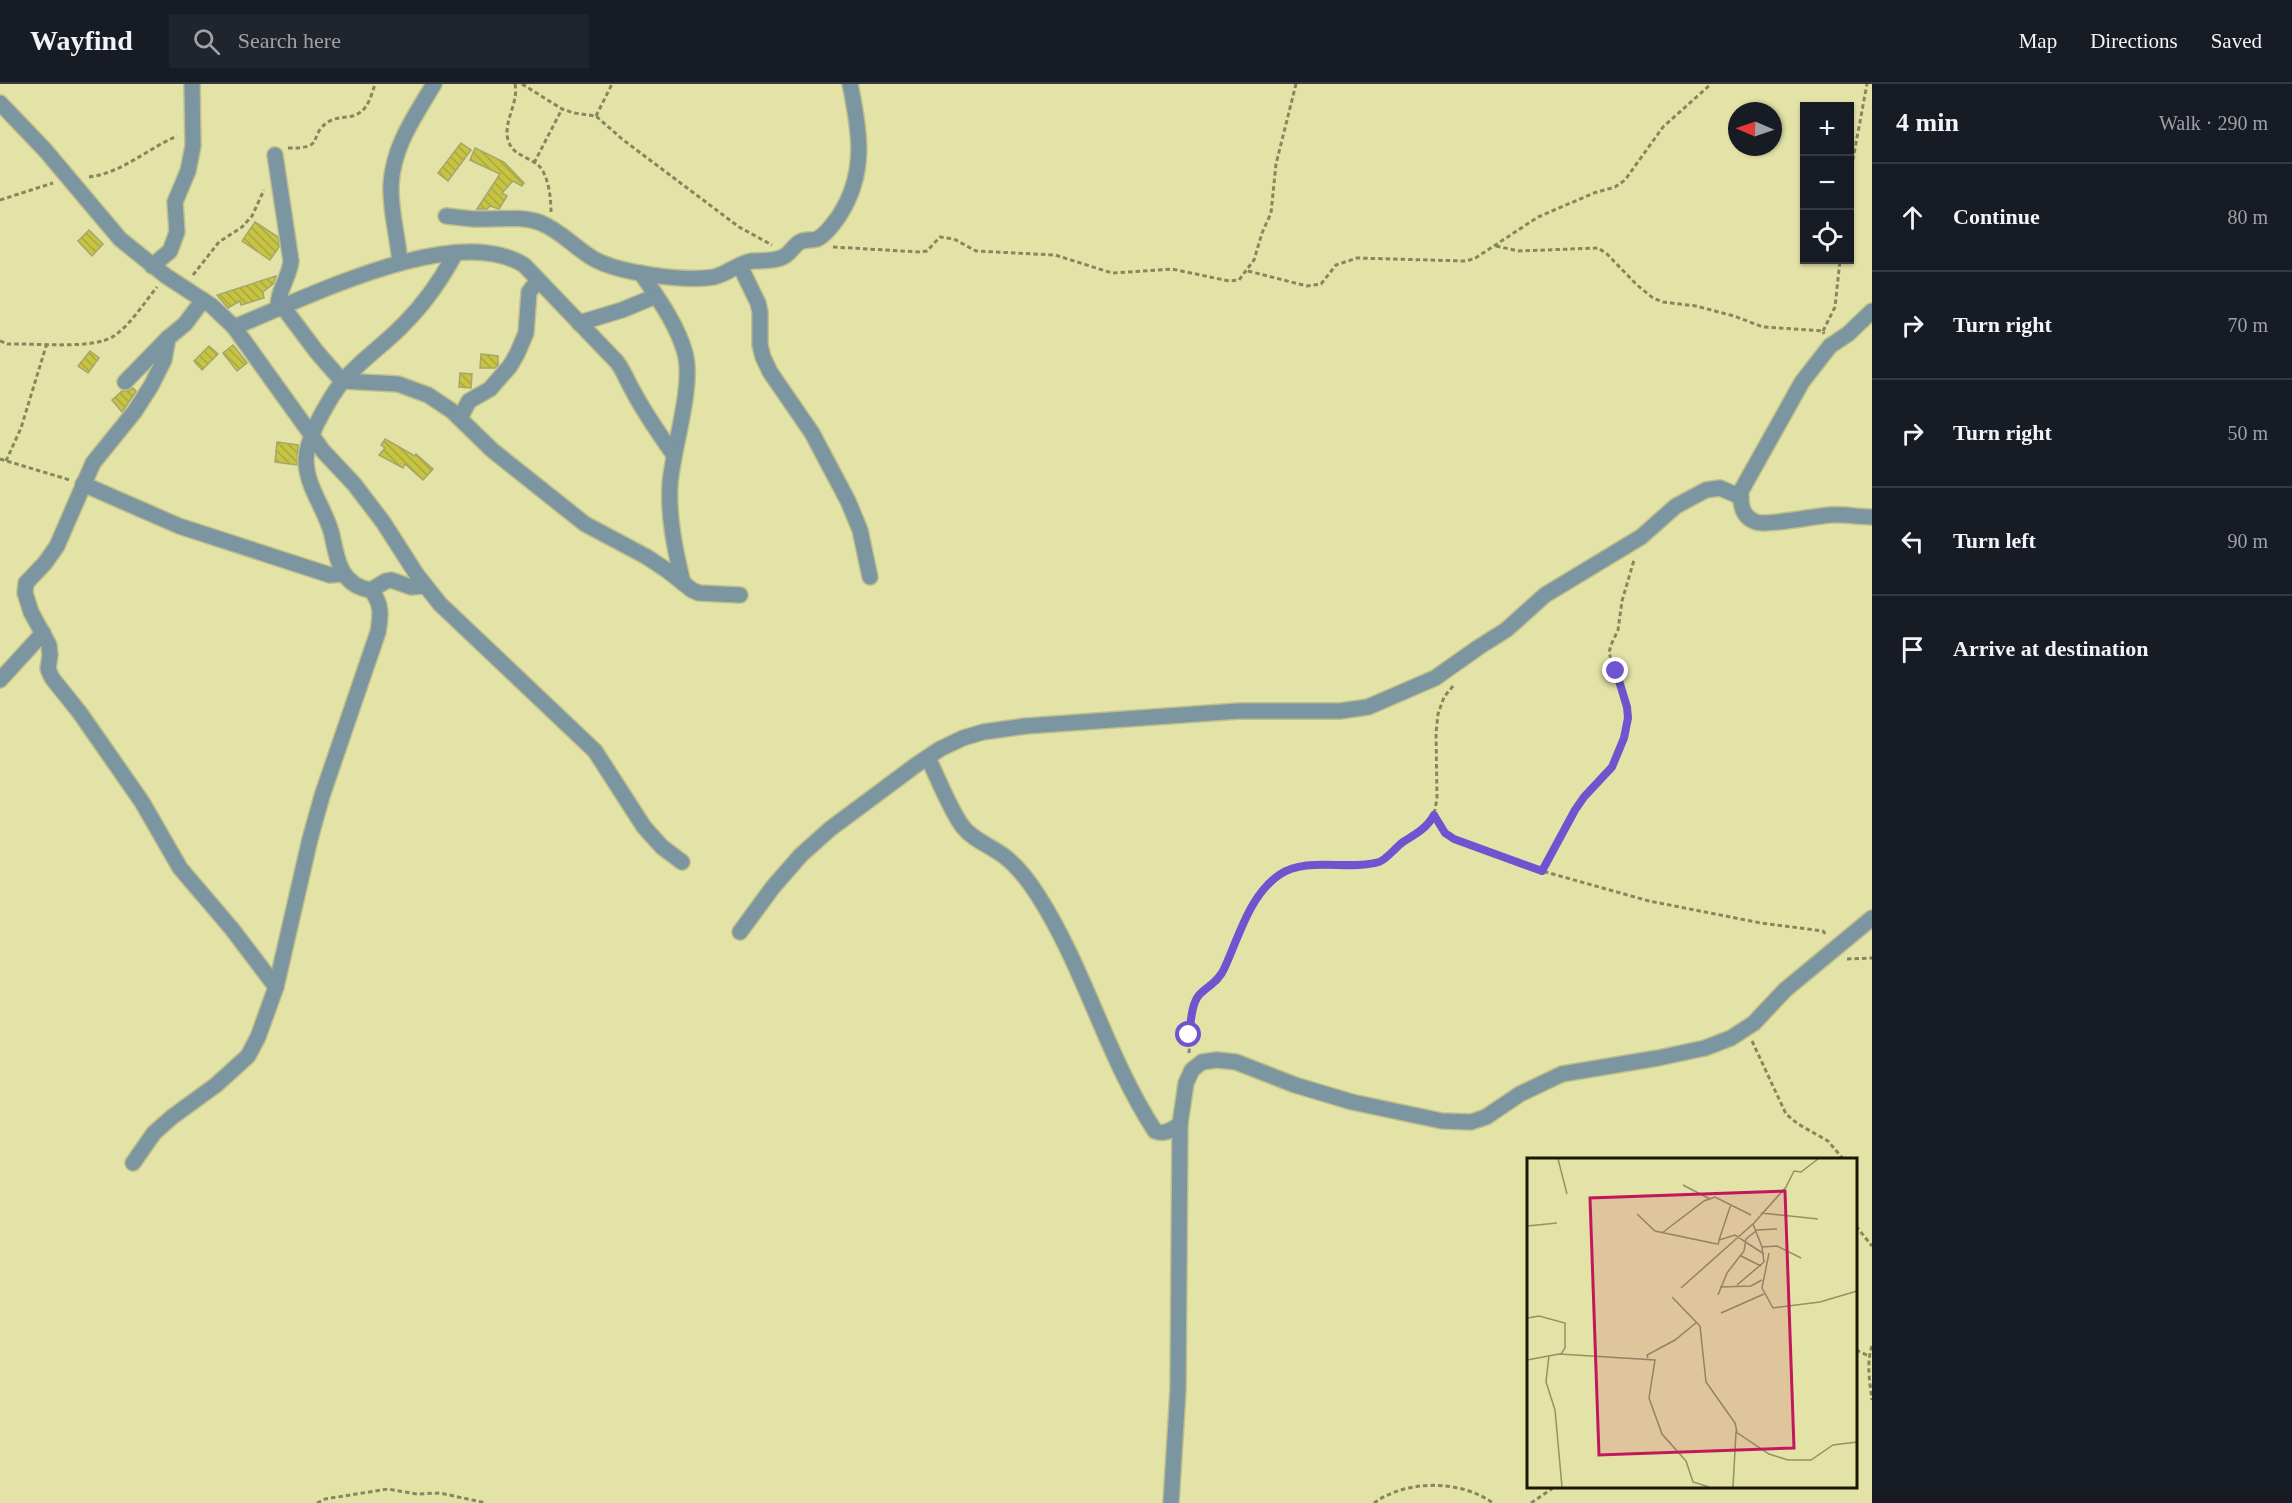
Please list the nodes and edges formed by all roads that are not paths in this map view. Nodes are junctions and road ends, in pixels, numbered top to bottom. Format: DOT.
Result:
graph roads {
  1 [pos="192,84"];
  2 [pos="435,84"];
  3 [pos="850,84"];
  4 [pos="0,103"];
  5 [pos="275,155"];
  6 [pos="446,216"];
  7 [pos="454,254"];
  8 [pos="400,263"];
  9 [pos="152,266"];
  10 [pos="740,266"];
  11 [pos="641,273"];
  12 [pos="538,280"];
  13 [pos="657,296"];
  14 [pos="203,300"];
  15 [pos="280,308"];
  16 [pos="1872,311"];
  17 [pos="579,323"];
  18 [pos="234,327"];
  19 [pos="168,338"];
  20 [pos="342,381"];
  21 [pos="125,382"];
  22 [pos="460,418"];
  23 [pos="311,435"];
  24 [pos="674,455"];
  25 [pos="83,484"];
  26 [pos="1741,497"];
  27 [pos="1872,517"];
  28 [pos="343,574"];
  29 [pos="870,578"];
  30 [pos="683,583"];
  31 [pos="425,586"];
  32 [pos="371,590"];
  33 [pos="740,595"];
  34 [pos="43,633"];
  35 [pos="0,680"];
  36 [pos="928,758"];
  37 [pos="682,862"];
  38 [pos="1872,918"];
  39 [pos="740,932"];
  40 [pos="276,987"];
  41 [pos="1180,1124"];
  42 [pos="133,1163"];
  43 [pos="1171,1503"];
  1 -- 9 [label="street"];
  2 -- 8 [label="street"];
  3 -- 10 [label="street"];
  4 -- 9 [label="street"];
  5 -- 15 [label="street"];
  6 -- 11 [label="street"];
  7 -- 8 [label="street"];
  7 -- 12 [label="street"];
  7 -- 20 [label="street"];
  8 -- 15 [label="street"];
  9 -- 14 [label="street"];
  10 -- 11 [label="street"];
  10 -- 29 [label="street"];
  11 -- 13 [label="street"];
  12 -- 17 [label="street"];
  12 -- 22 [label="street"];
  13 -- 17 [label="street"];
  13 -- 24 [label="street"];
  14 -- 18 [label="street"];
  14 -- 19 [label="street"];
  15 -- 18 [label="street"];
  15 -- 20 [label="street"];
  16 -- 26 [label="street"];
  17 -- 24 [label="street"];
  18 -- 23 [label="street"];
  19 -- 21 [label="street"];
  19 -- 25 [label="street"];
  20 -- 22 [label="street"];
  20 -- 23 [label="street"];
  22 -- 30 [label="street"];
  23 -- 28 [label="street"];
  23 -- 31 [label="street"];
  24 -- 30 [label="street"];
  25 -- 28 [label="street"];
  25 -- 34 [label="street"];
  26 -- 27 [label="street"];
  26 -- 36 [label="street"];
  28 -- 32 [label="street"];
  30 -- 33 [label="street"];
  31 -- 32 [label="street"];
  31 -- 37 [label="street"];
  32 -- 40 [label="street"];
  34 -- 35 [label="street"];
  34 -- 40 [label="street"];
  36 -- 39 [label="street"];
  36 -- 41 [label="street"];
  38 -- 41 [label="street"];
  40 -- 42 [label="street"];
  41 -- 43 [label="street"];
}
